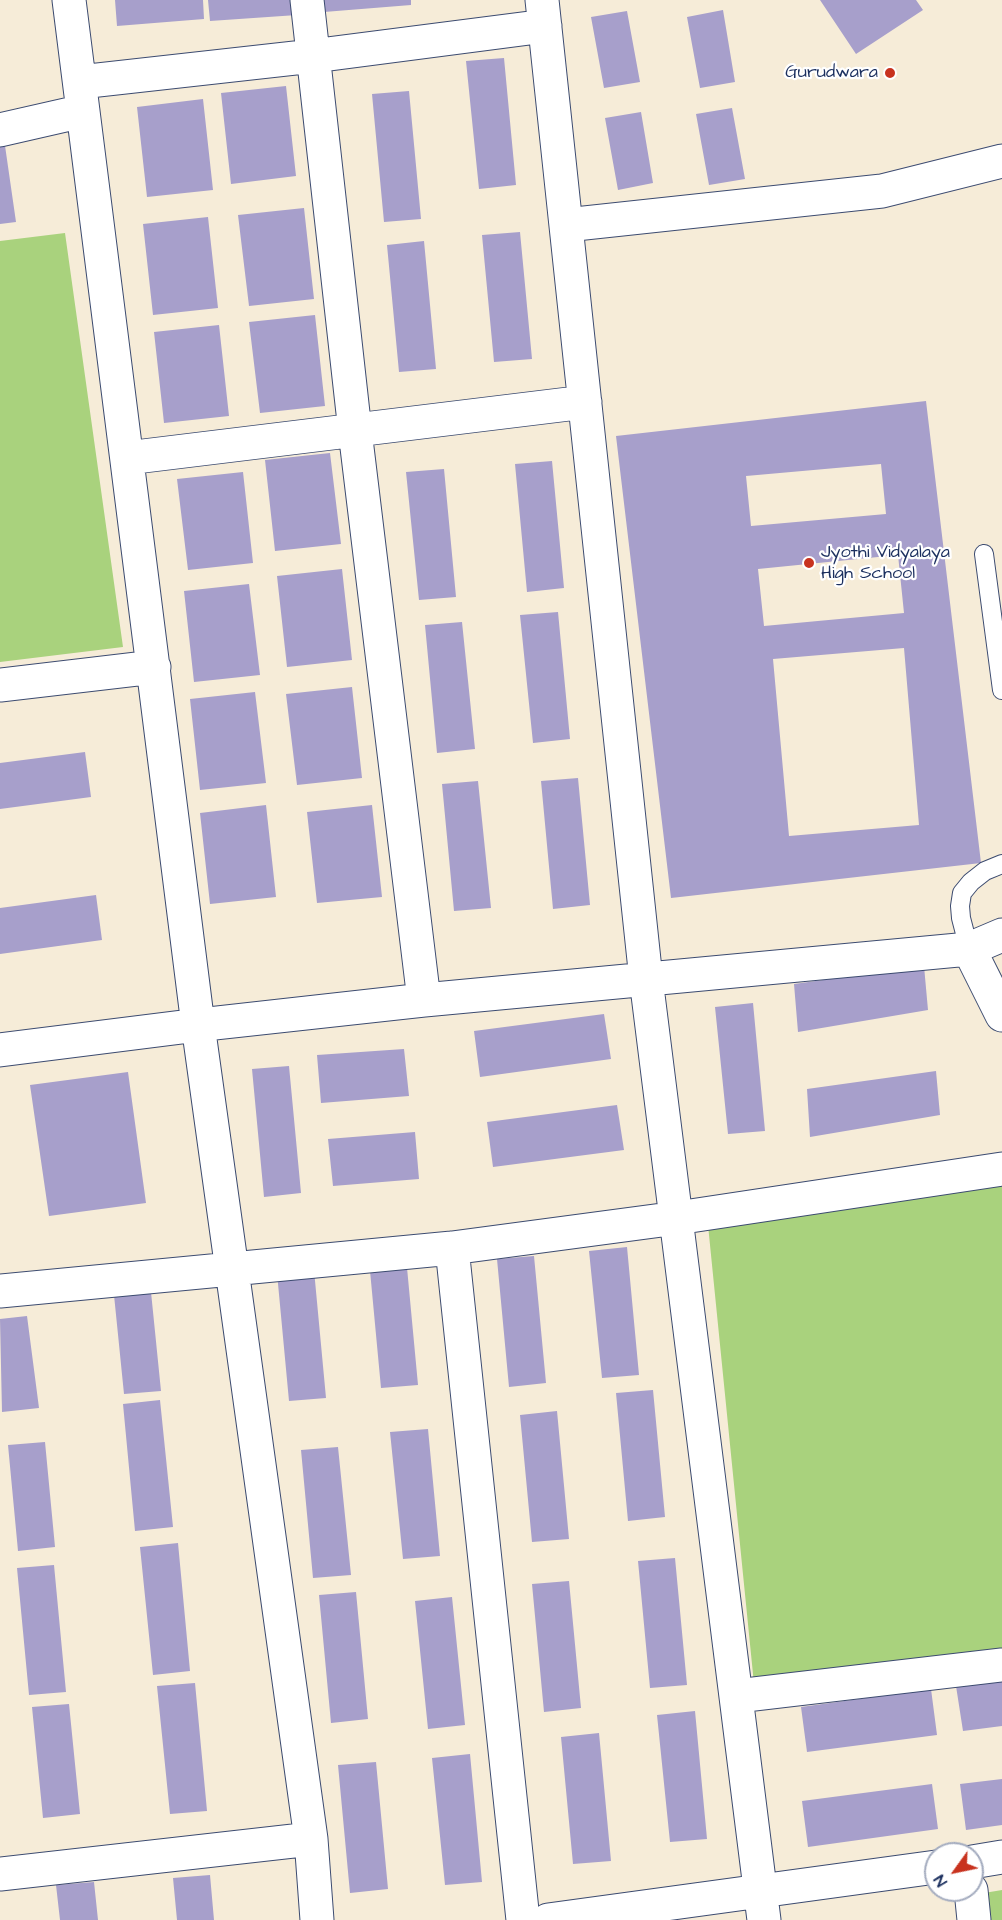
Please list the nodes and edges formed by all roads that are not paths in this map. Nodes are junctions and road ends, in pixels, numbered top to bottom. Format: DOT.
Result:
graph roads {
  1 [pos="69,0"];
  2 [pos="307,0"];
  3 [pos="544,13"];
  4 [pos="313,56"];
  5 [pos="81,97"];
  6 [pos="0,130"];
  7 [pos="1002,161"];
  8 [pos="566,225"];
  9 [pos="585,402"];
  10 [pos="355,430"];
  11 [pos="127,458"];
  12 [pos="984,554"];
  13 [pos="154,667"];
  14 [pos="0,685"];
  15 [pos="1002,690"];
  16 [pos="1002,864"];
  17 [pos="1002,935"];
  18 [pos="969,949"];
  19 [pos="646,979"];
  20 [pos="424,1000"];
  21 [pos="1002,1015"];
  22 [pos="198,1025"];
  23 [pos="0,1050"];
  24 [pos="1002,1169"];
  25 [pos="676,1218"];
  26 [pos="452,1248"];
  27 [pos="231,1268"];
  28 [pos="0,1291"];
  29 [pos="1002,1665"];
  30 [pos="737,1696"];
  31 [pos="310,1839"];
  32 [pos="1002,1857"];
  33 [pos="984,1860"];
  34 [pos="924,1870"];
  35 [pos="0,1874"];
  36 [pos="972,1902"];
  37 [pos="763,1906"];
  38 [pos="318,1920"];
  39 [pos="523,1920"];
  40 [pos="548,1920"];
  41 [pos="974,1920"];
  1 -- 5 [label="street"];
  2 -- 4 [label="street"];
  3 -- 4 [label="street"];
  3 -- 8 [label="street"];
  4 -- 5 [label="street"];
  4 -- 10 [label="street"];
  5 -- 6 [label="street"];
  5 -- 11 [label="street"];
  7 -- 8 [label="street"];
  8 -- 9 [label="street"];
  9 -- 10 [label="street"];
  9 -- 19 [label="street"];
  10 -- 11 [label="street"];
  10 -- 20 [label="street"];
  11 -- 13 [label="street"];
  12 -- 15 [label="lane"];
  13 -- 14 [label="street"];
  13 -- 22 [label="street"];
  16 -- 18 [label="lane"];
  17 -- 18 [label="street"];
  18 -- 19 [label="street"];
  18 -- 21 [label="street"];
  19 -- 20 [label="street"];
  19 -- 25 [label="street"];
  20 -- 22 [label="street"];
  22 -- 23 [label="street"];
  22 -- 27 [label="street"];
  24 -- 25 [label="street"];
  25 -- 26 [label="street"];
  25 -- 30 [label="street"];
  26 -- 27 [label="street"];
  26 -- 39 [label="street"];
  27 -- 28 [label="street"];
  27 -- 31 [label="street"];
  29 -- 30 [label="street"];
  30 -- 37 [label="street"];
  31 -- 35 [label="street"];
  31 -- 38 [label="street"];
  32 -- 33 [label="street"];
  34 -- 37 [label="street"];
  36 -- 41 [label="street"];
  37 -- 40 [label="street"];
}
